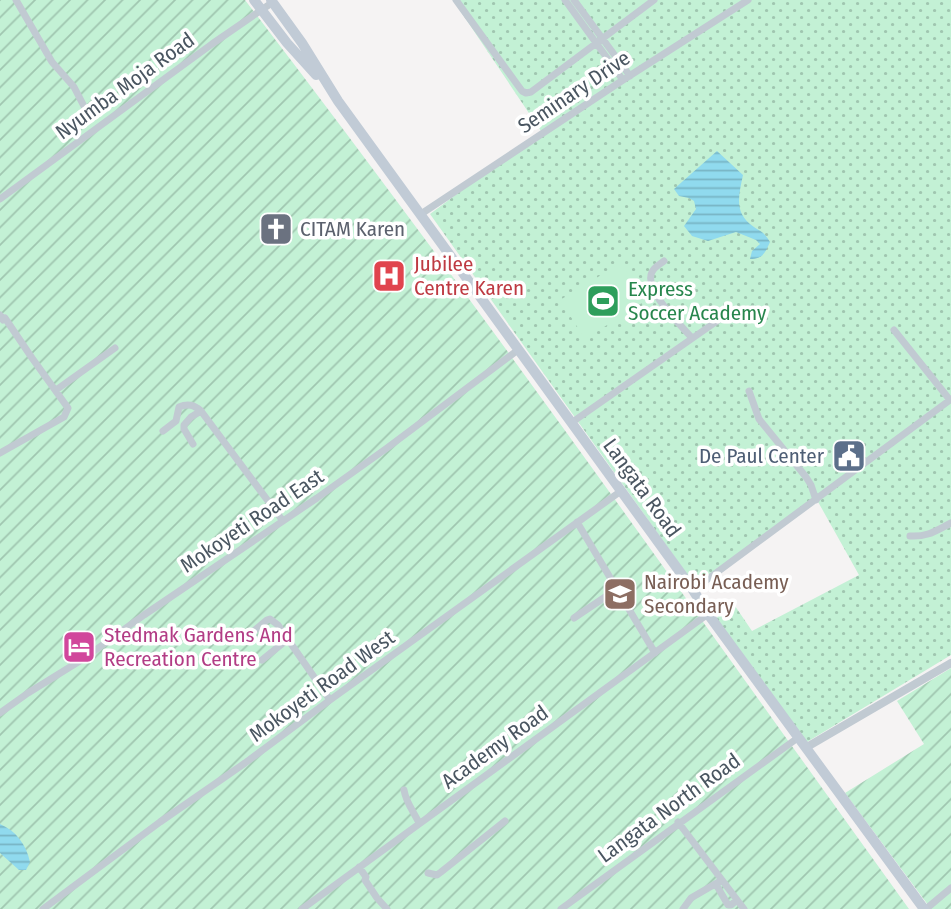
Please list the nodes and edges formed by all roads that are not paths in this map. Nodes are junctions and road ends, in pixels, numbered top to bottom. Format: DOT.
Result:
graph roads {
  1 [pos="16,0"];
  2 [pos="254,0"];
  3 [pos="456,0"];
  4 [pos="565,0"];
  5 [pos="574,0"];
  6 [pos="654,0"];
  7 [pos="748,0"];
  8 [pos="272,1"];
  9 [pos="261,10"];
  10 [pos="599,40"];
  11 [pos="627,78"];
  12 [pos="329,88"];
  13 [pos="87,112"];
  14 [pos="0,199"];
  15 [pos="421,214"];
  16 [pos="664,261"];
  17 [pos="730,312"];
  18 [pos="0,315"];
  19 [pos="894,330"];
  20 [pos="692,338"];
  21 [pos="115,348"];
  22 [pos="518,350"];
  23 [pos="56,390"];
  24 [pos="749,391"];
  25 [pos="201,411"];
  26 [pos="571,423"];
  27 [pos="163,431"];
  28 [pos="193,444"];
  29 [pos="0,453"];
  30 [pos="621,491"];
  31 [pos="816,500"];
  32 [pos="283,521"];
  33 [pos="577,523"];
  34 [pos="951,523"];
  35 [pos="910,536"];
  36 [pos="617,589"];
  37 [pos="693,590"];
  38 [pos="708,614"];
  39 [pos="574,618"];
  40 [pos="249,638"];
  41 [pos="288,639"];
  42 [pos="655,653"];
  43 [pos="262,660"];
  44 [pos="951,663"];
  45 [pos="330,700"];
  46 [pos="0,713"];
  47 [pos="799,737"];
  48 [pos="807,747"];
  49 [pos="404,790"];
  50 [pos="505,821"];
  51 [pos="678,822"];
  52 [pos="419,824"];
  53 [pos="359,867"];
  54 [pos="428,873"];
  55 [pos="719,883"];
  56 [pos="951,888"];
  57 [pos="43,909"];
  58 [pos="302,909"];
  59 [pos="387,909"];
  60 [pos="561,909"];
  61 [pos="683,909"];
  62 [pos="744,909"];
  63 [pos="925,909"];
  1 -- 13 [label="street"];
  2 -- 9 [label="main road, Langata Road"];
  3 -- 10 [label="street"];
  4 -- 10 [label="street"];
  5 -- 10 [label="street"];
  6 -- 10 [label="street"];
  7 -- 11 [label="street, Seminary Drive"];
  8 -- 9 [label="street, Nyumba Moja Road"];
  8 -- 12 [label="main road, Langata Road"];
  9 -- 12 [label="main road, Langata Road"];
  9 -- 14 [label="street, Nyumba Moja Road"];
  10 -- 11 [label="street"];
  11 -- 15 [label="street, Seminary Drive"];
  12 -- 15 [label="main road, Langata Road"];
  15 -- 22 [label="main road, Langata Road"];
  16 -- 20 [label="street"];
  17 -- 20 [label="street"];
  18 -- 23 [label="street"];
  19 -- 31 [label="street"];
  20 -- 26 [label="street"];
  21 -- 23 [label="street"];
  22 -- 26 [label="main road, Langata Road"];
  22 -- 32 [label="street, Mokoyeti Road East"];
  23 -- 29 [label="street"];
  24 -- 31 [label="street"];
  25 -- 27 [label="street"];
  25 -- 28 [label="street"];
  25 -- 32 [label="street"];
  26 -- 30 [label="main road, Langata Road"];
  30 -- 33 [label="street, Mokoyeti Road West"];
  30 -- 37 [label="main road, Langata Road"];
  31 -- 37 [label="street"];
  32 -- 46 [label="street, Mokoyeti Road East"];
  33 -- 36 [label="street"];
  33 -- 45 [label="street, Mokoyeti Road West"];
  34 -- 35 [label="street"];
  36 -- 39 [label="street"];
  36 -- 42 [label="street"];
  37 -- 38 [label="main road, Langata Road"];
  38 -- 42 [label="street, Academy Road"];
  38 -- 47 [label="main road, Langata Road"];
  40 -- 41 [label="street"];
  41 -- 43 [label="street"];
  41 -- 45 [label="street"];
  42 -- 52 [label="street, Academy Road"];
  44 -- 48 [label="street"];
  45 -- 57 [label="street, Mokoyeti Road West"];
  47 -- 48 [label="main road, Langata Road"];
  47 -- 51 [label="street, Langata North Road"];
  48 -- 63 [label="main road, Langata Road"];
  49 -- 52 [label="street"];
  50 -- 54 [label="street"];
  51 -- 55 [label="street"];
  51 -- 60 [label="street, Langata North Road"];
  52 -- 53 [label="street, Academy Road"];
  53 -- 58 [label="street, Academy Road"];
  53 -- 59 [label="street"];
  55 -- 61 [label="street"];
  55 -- 62 [label="street"];
  56 -- 63 [label="street"];
}
